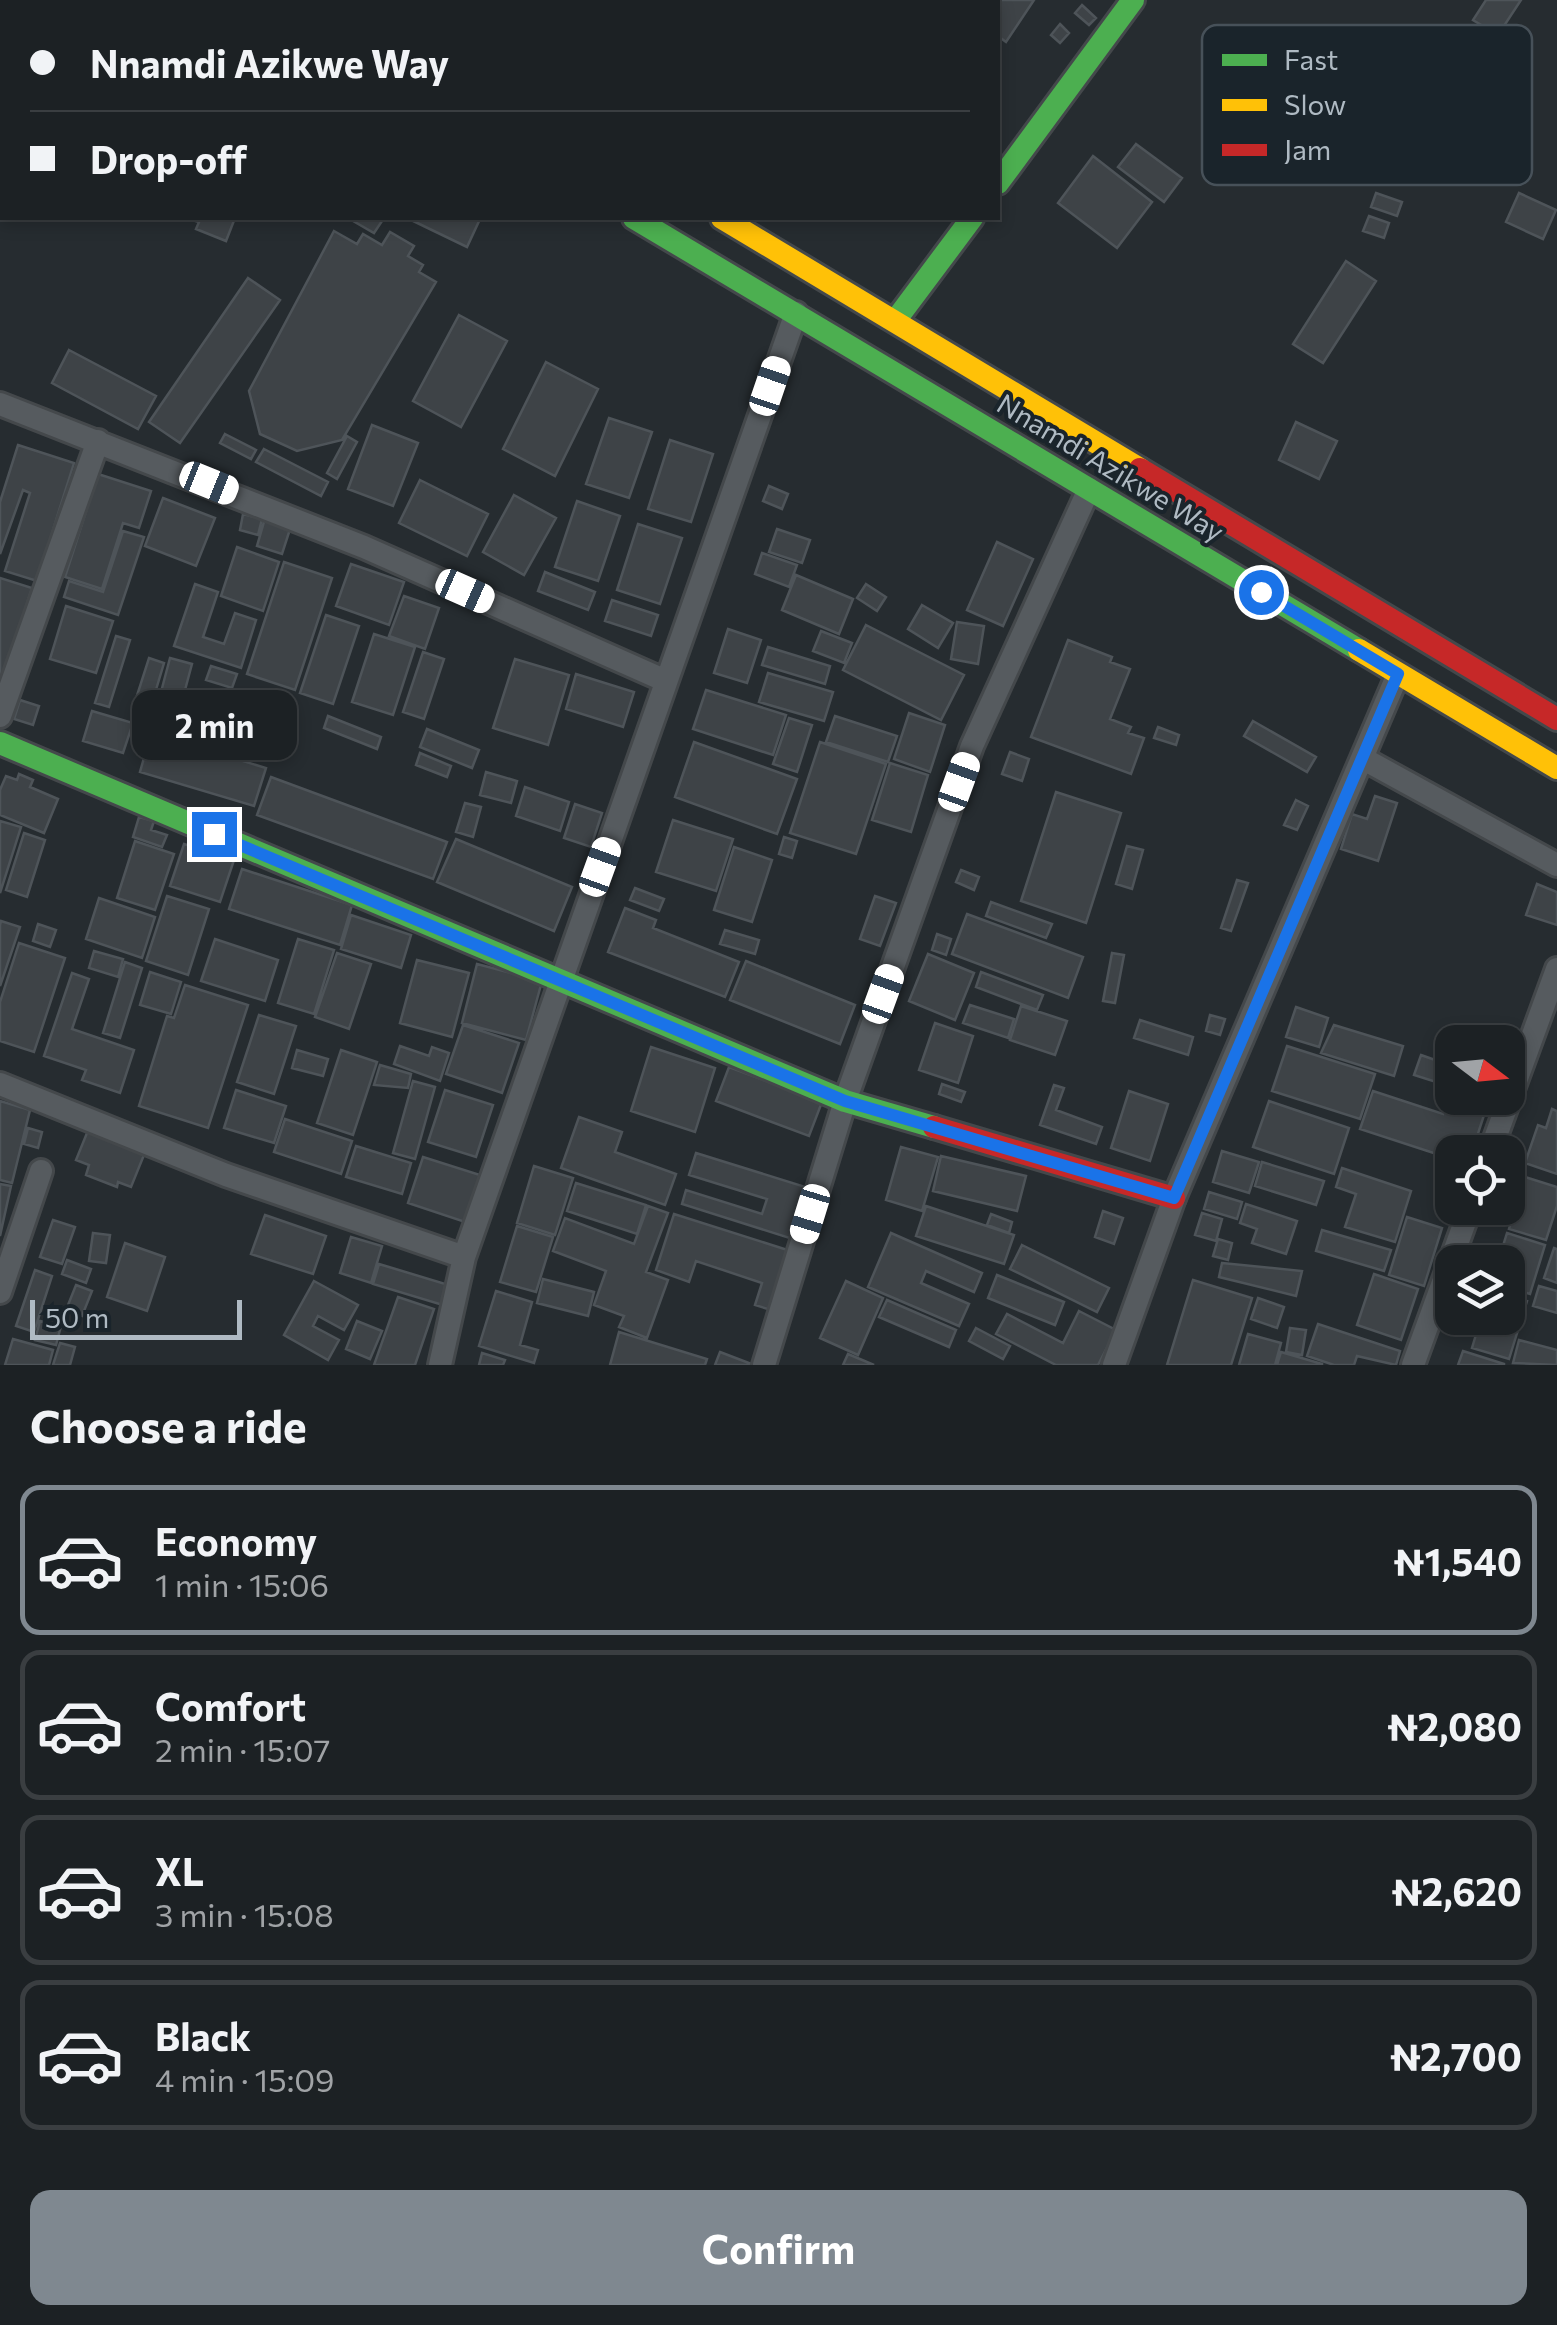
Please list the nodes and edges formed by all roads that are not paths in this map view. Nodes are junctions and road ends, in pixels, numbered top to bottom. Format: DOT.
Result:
graph roads {
  1 [pos="1133,0"];
  2 [pos="1000,179"];
  3 [pos="637,220"];
  4 [pos="725,220"];
  5 [pos="971,220"];
  6 [pos="796,313"];
  7 [pos="895,321"];
  8 [pos="0,404"];
  9 [pos="98,440"];
  10 [pos="1089,489"];
  11 [pos="1398,674"];
  12 [pos="666,680"];
  13 [pos="0,716"];
  14 [pos="1557,719"];
  15 [pos="0,743"];
  16 [pos="1362,758"];
  17 [pos="1557,768"];
  18 [pos="1557,865"];
  19 [pos="1557,970"];
  20 [pos="559,980"];
  21 [pos="0,1084"];
  22 [pos="845,1101"];
  23 [pos="1496,1135"];
  24 [pos="41,1171"];
  25 [pos="1174,1198"];
  26 [pos="1464,1225"];
  27 [pos="464,1258"];
  28 [pos="0,1292"];
  29 [pos="440,1365"];
  30 [pos="764,1365"];
  31 [pos="1114,1365"];
  32 [pos="1413,1365"];
  1 -- 2 [label="main road"];
  3 -- 6 [label="main road, Nnamdi Azikwe Way"];
  4 -- 7 [label="main road, Nnamdi Azikwe Way"];
  5 -- 7 [label="main road"];
  6 -- 10 [label="main road, Nnamdi Azikwe Way"];
  6 -- 12 [label="street"];
  7 -- 14 [label="main road, Nnamdi Azikwe Way"];
  8 -- 9 [label="street"];
  9 -- 12 [label="street"];
  9 -- 13 [label="street"];
  10 -- 11 [label="main road, Nnamdi Azikwe Way"];
  10 -- 22 [label="street"];
  11 -- 16 [label="street"];
  11 -- 17 [label="main road, Nnamdi Azikwe Way"];
  12 -- 20 [label="street"];
  15 -- 20 [label="main road"];
  16 -- 18 [label="street"];
  16 -- 25 [label="street"];
  19 -- 23 [label="street"];
  20 -- 22 [label="main road"];
  20 -- 27 [label="street"];
  21 -- 27 [label="street"];
  22 -- 25 [label="main road"];
  22 -- 30 [label="street"];
  24 -- 28 [label="street"];
  25 -- 31 [label="street"];
  26 -- 32 [label="street"];
  27 -- 29 [label="street"];
}
